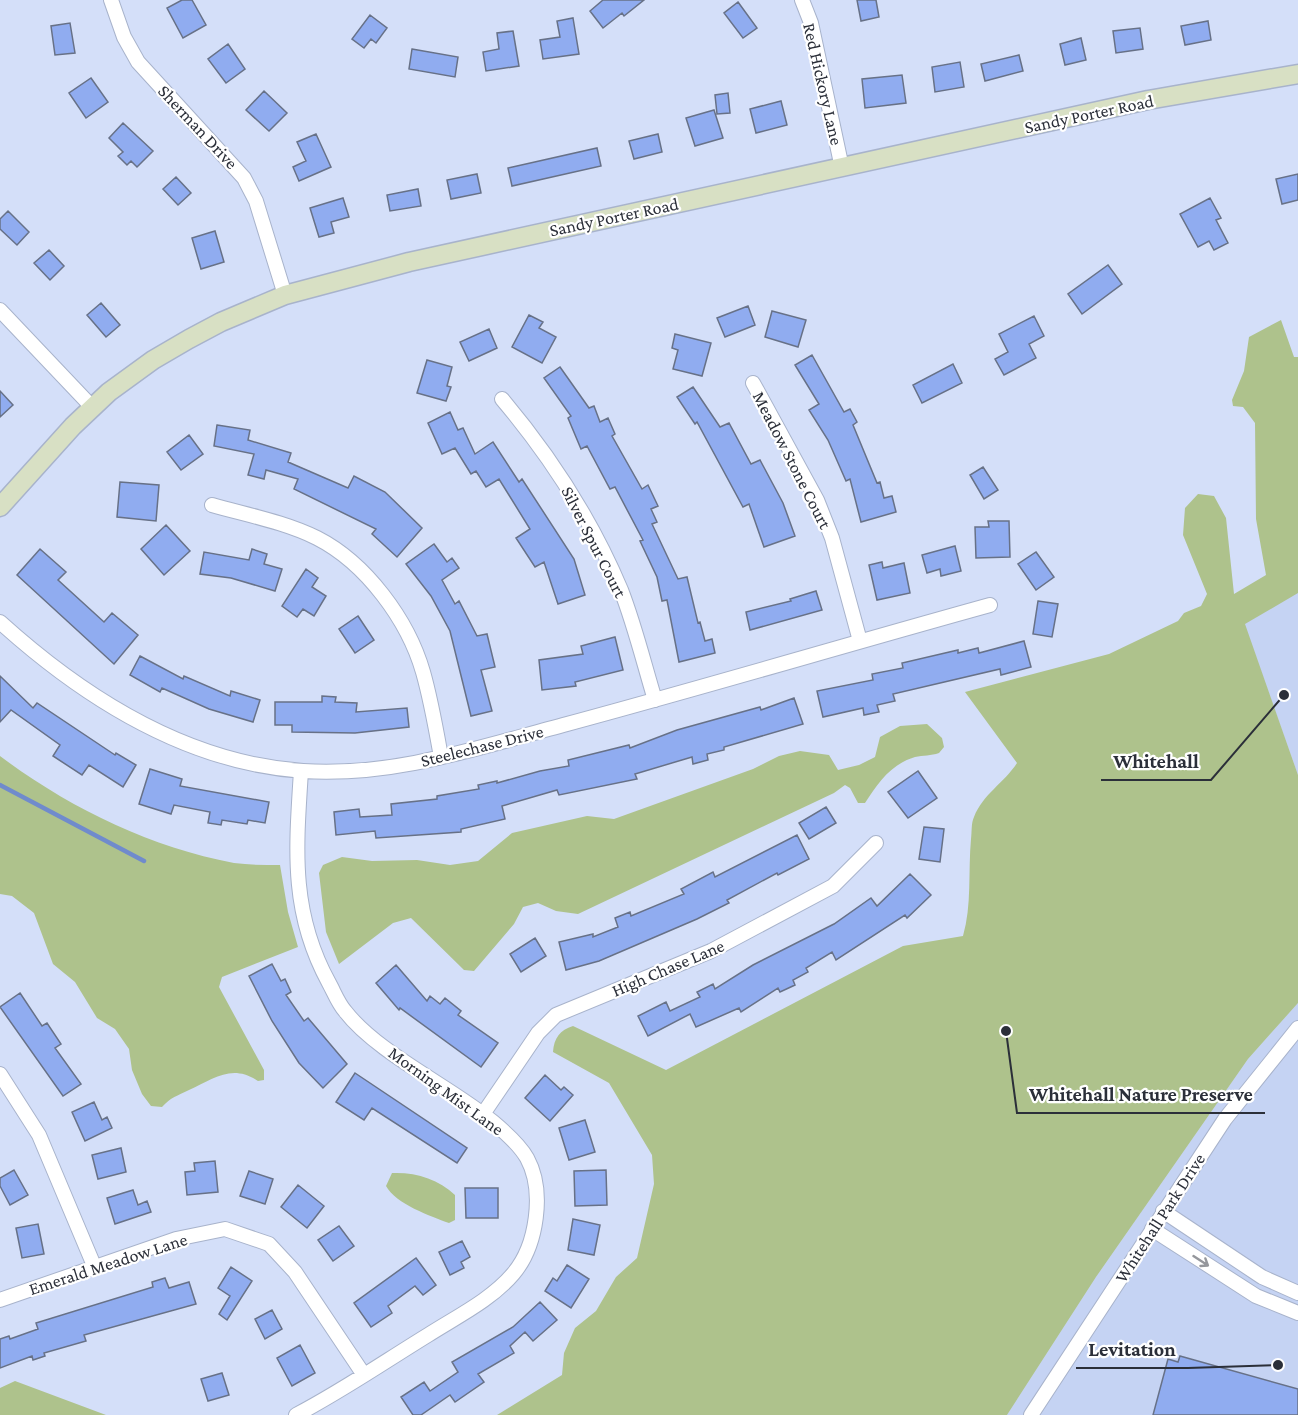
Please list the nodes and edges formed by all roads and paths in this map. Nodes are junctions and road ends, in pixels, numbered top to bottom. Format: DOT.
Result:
graph roads {
  1 [pos="111,0"];
  2 [pos="802,0"];
  3 [pos="1298,74"];
  4 [pos="842,168"];
  5 [pos="285,295"];
  6 [pos="0,310"];
  7 [pos="753,383"];
  8 [pos="502,399"];
  9 [pos="92,407"];
  10 [pos="212,505"];
  11 [pos="0,507"];
  12 [pos="990,604"];
  13 [pos="0,622"];
  14 [pos="860,641"];
  15 [pos="655,700"];
  16 [pos="441,757"];
  17 [pos="301,771"];
  18 [pos="876,843"];
  19 [pos="1298,1028"];
  20 [pos="0,1074"];
  21 [pos="483,1114"];
  22 [pos="1164,1211"];
  23 [pos="1152,1229"];
  24 [pos="95,1268"];
  25 [pos="1298,1293"];
  26 [pos="0,1300"];
  27 [pos="1298,1312"];
  28 [pos="364,1375"];
  29 [pos="296,1415"];
  30 [pos="1031,1415"];
  1 -- 5 [label="street, Sherman Drive"];
  2 -- 4 [label="street, Red Hickory Lane"];
  3 -- 4 [label="street, Sandy Porter Road"];
  4 -- 5 [label="street, Sandy Porter Road"];
  5 -- 9 [label="street, Sandy Porter Road"];
  6 -- 9 [label="street"];
  7 -- 14 [label="street, Meadow Stone Court"];
  8 -- 15 [label="street, Silver Spur Court"];
  9 -- 11 [label="street, Sandy Porter Road"];
  10 -- 16 [label="street"];
  12 -- 14 [label="street, Steelechase Drive"];
  13 -- 17 [label="street, Steelechase Drive"];
  14 -- 15 [label="street, Steelechase Drive"];
  15 -- 16 [label="street, Steelechase Drive"];
  16 -- 17 [label="street, Steelechase Drive"];
  17 -- 21 [label="street, Morning Mist Lane"];
  18 -- 21 [label="street, High Chase Lane"];
  19 -- 22 [label="street, Whitehall Park Drive"];
  20 -- 24 [label="street"];
  21 -- 28 [label="street, Morning Mist Lane"];
  22 -- 23 [label="street, Whitehall Park Drive"];
  22 -- 25 [label="street"];
  23 -- 27 [label="street, one-way"];
  23 -- 30 [label="street, Whitehall Park Drive"];
  24 -- 26 [label="street, Emerald Meadow Lane"];
  24 -- 28 [label="street, Emerald Meadow Lane"];
  28 -- 29 [label="street, Morning Mist Lane"];
}
